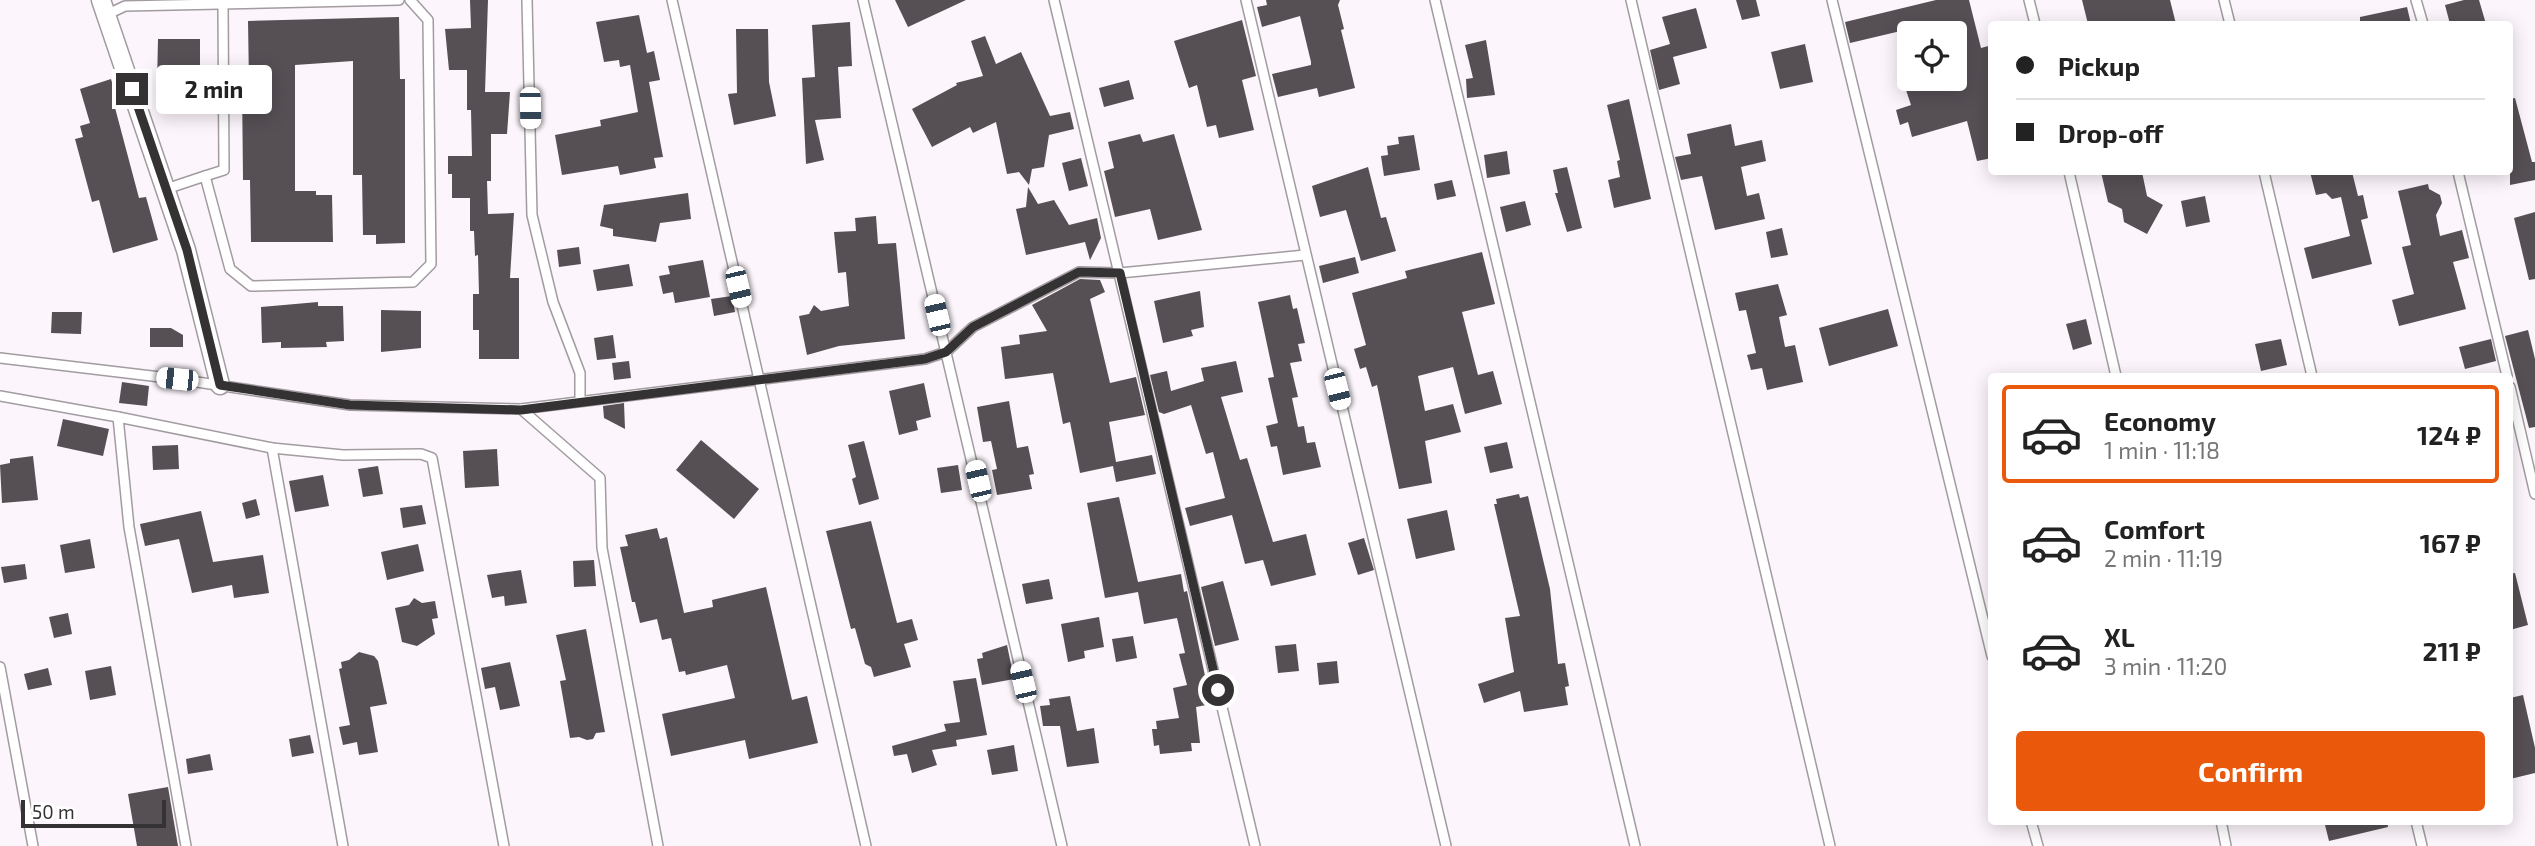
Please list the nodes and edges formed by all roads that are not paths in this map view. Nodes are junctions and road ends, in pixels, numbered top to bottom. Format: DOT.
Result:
graph roads {
  1 [pos="399,0"];
  2 [pos="410,0"];
  3 [pos="527,0"];
  4 [pos="672,0"];
  5 [pos="863,0"];
  6 [pos="1054,0"];
  7 [pos="1246,0"];
  8 [pos="1435,0"];
  9 [pos="1631,0"];
  10 [pos="1832,0"];
  11 [pos="2029,0"];
  12 [pos="2224,0"];
  13 [pos="2416,0"];
  14 [pos="223,5"];
  15 [pos="104,7"];
  16 [pos="2034,21"];
  17 [pos="2229,21"];
  18 [pos="2422,21"];
  19 [pos="2070,175"];
  20 [pos="2265,175"];
  21 [pos="2459,175"];
  22 [pos="205,176"];
  23 [pos="166,189"];
  24 [pos="1305,255"];
  25 [pos="1120,273"];
  26 [pos="946,352"];
  27 [pos="0,358"];
  28 [pos="2115,373"];
  29 [pos="2311,373"];
  30 [pos="2506,373"];
  31 [pos="759,379"];
  32 [pos="220,385"];
  33 [pos="0,396"];
  34 [pos="580,400"];
  35 [pos="2513,400"];
  36 [pos="521,410"];
  37 [pos="118,416"];
  38 [pos="272,448"];
  39 [pos="2535,494"];
  40 [pos="1988,640"];
  41 [pos="0,667"];
  42 [pos="2032,825"];
  43 [pos="2222,825"];
  44 [pos="2417,825"];
  45 [pos="33,846"];
  46 [pos="186,846"];
  47 [pos="343,846"];
  48 [pos="504,846"];
  49 [pos="657,846"];
  50 [pos="866,846"];
  51 [pos="1062,846"];
  52 [pos="1255,846"];
  53 [pos="1446,846"];
  54 [pos="1635,846"];
  55 [pos="1830,846"];
  56 [pos="2038,846"];
  57 [pos="2227,846"];
  58 [pos="2422,846"];
  1 -- 14 [label="lane"];
  2 -- 22 [label="lane"];
  3 -- 34 [label="lane"];
  4 -- 31 [label="lane"];
  5 -- 26 [label="lane"];
  6 -- 25 [label="lane"];
  7 -- 24 [label="lane"];
  8 -- 54 [label="lane"];
  9 -- 55 [label="lane"];
  10 -- 40 [label="lane"];
  11 -- 16 [label="lane"];
  12 -- 17 [label="lane"];
  13 -- 18 [label="lane"];
  14 -- 15 [label="lane"];
  14 -- 22 [label="lane"];
  15 -- 23 [label="street"];
  19 -- 28 [label="lane"];
  20 -- 29 [label="lane"];
  21 -- 30 [label="lane"];
  22 -- 23 [label="lane"];
  23 -- 32 [label="street"];
  24 -- 25 [label="lane"];
  24 -- 53 [label="lane"];
  25 -- 26 [label="lane"];
  25 -- 52 [label="lane"];
  26 -- 31 [label="lane"];
  26 -- 51 [label="lane"];
  27 -- 32 [label="lane"];
  31 -- 34 [label="lane"];
  31 -- 50 [label="lane"];
  32 -- 36 [label="lane"];
  33 -- 37 [label="lane"];
  34 -- 36 [label="lane"];
  35 -- 39 [label="lane"];
  36 -- 49 [label="lane"];
  37 -- 38 [label="lane"];
  37 -- 46 [label="lane"];
  38 -- 47 [label="lane"];
  38 -- 48 [label="lane"];
  41 -- 45 [label="lane"];
  42 -- 56 [label="lane"];
  43 -- 57 [label="lane"];
  44 -- 58 [label="lane"];
}
